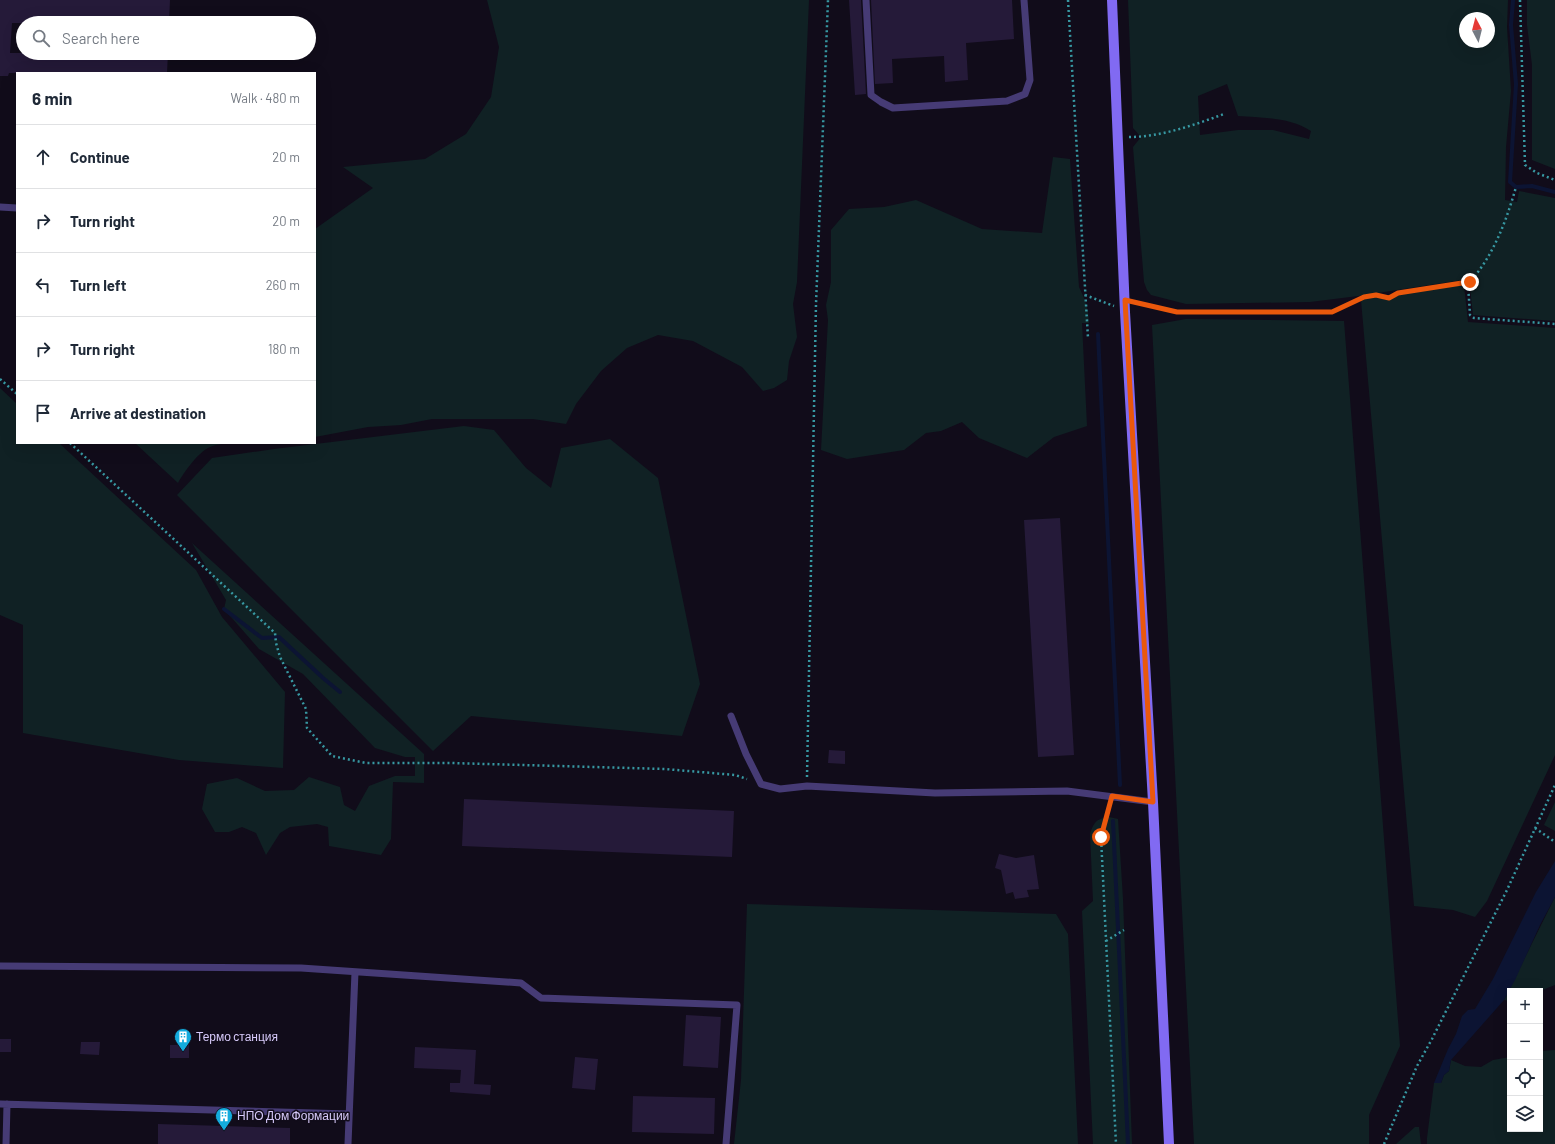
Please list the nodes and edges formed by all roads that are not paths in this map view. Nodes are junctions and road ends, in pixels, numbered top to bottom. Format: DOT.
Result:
graph roads {
  1 [pos="866,0"];
  2 [pos="1024,0"];
  3 [pos="1112,0"];
  4 [pos="0,207"];
  5 [pos="16,208"];
  6 [pos="731,716"];
  7 [pos="1153,802"];
  8 [pos="0,966"];
  9 [pos="354,972"];
  10 [pos="4,1104"];
  11 [pos="349,1114"];
  12 [pos="6,1144"];
  13 [pos="348,1144"];
  14 [pos="726,1144"];
  15 [pos="1169,1144"];
  1 -- 2 [label="lane"];
  3 -- 7 [label="main road"];
  4 -- 5 [label="lane"];
  6 -- 7 [label="lane"];
  7 -- 15 [label="main road"];
  8 -- 9 [label="lane"];
  9 -- 11 [label="lane"];
  9 -- 14 [label="lane"];
  10 -- 11 [label="lane"];
  10 -- 12 [label="lane"];
  11 -- 13 [label="lane"];
}
